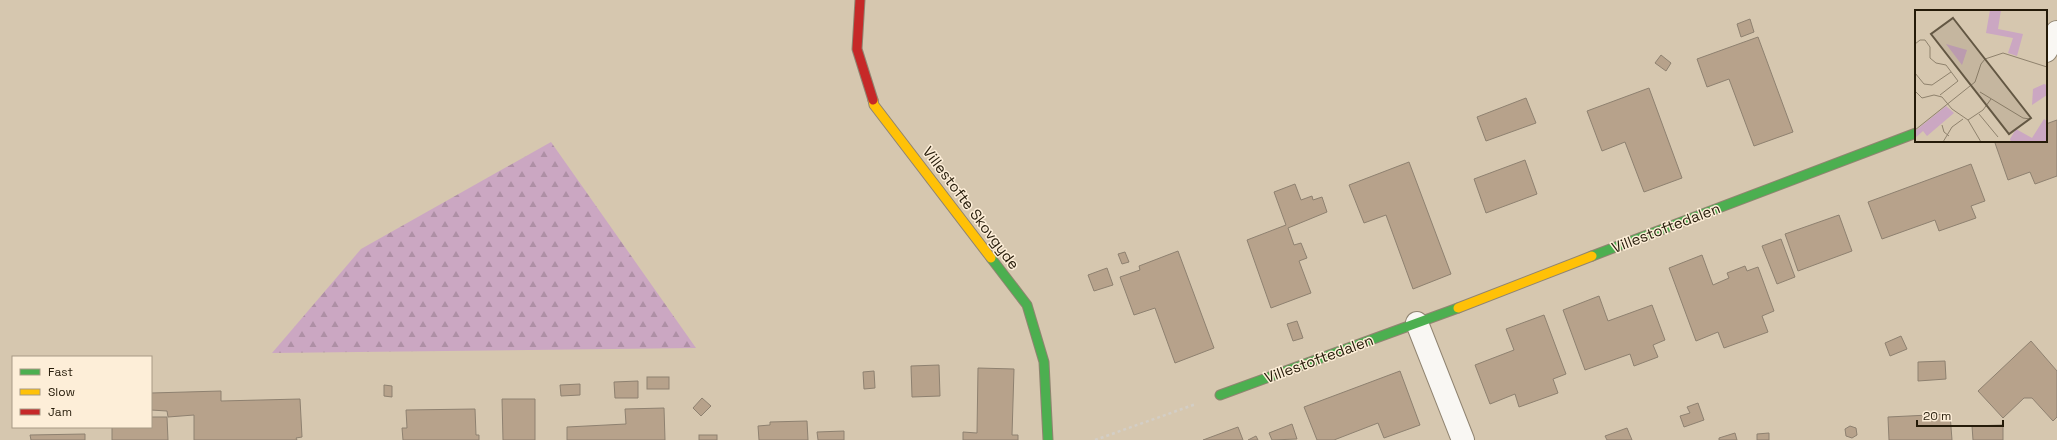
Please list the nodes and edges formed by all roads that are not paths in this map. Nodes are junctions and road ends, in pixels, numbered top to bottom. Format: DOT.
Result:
graph roads {
  1 [pos="860,0"];
  2 [pos="1915,133"];
  3 [pos="1417,323"];
  4 [pos="1220,395"];
  5 [pos="1048,440"];
  6 [pos="1463,440"];
  1 -- 5 [label="street, Villestofte Skovgyde"];
  2 -- 3 [label="street, Villestoftedalen"];
  3 -- 4 [label="street, Villestoftedalen"];
  3 -- 6 [label="street"];
}
